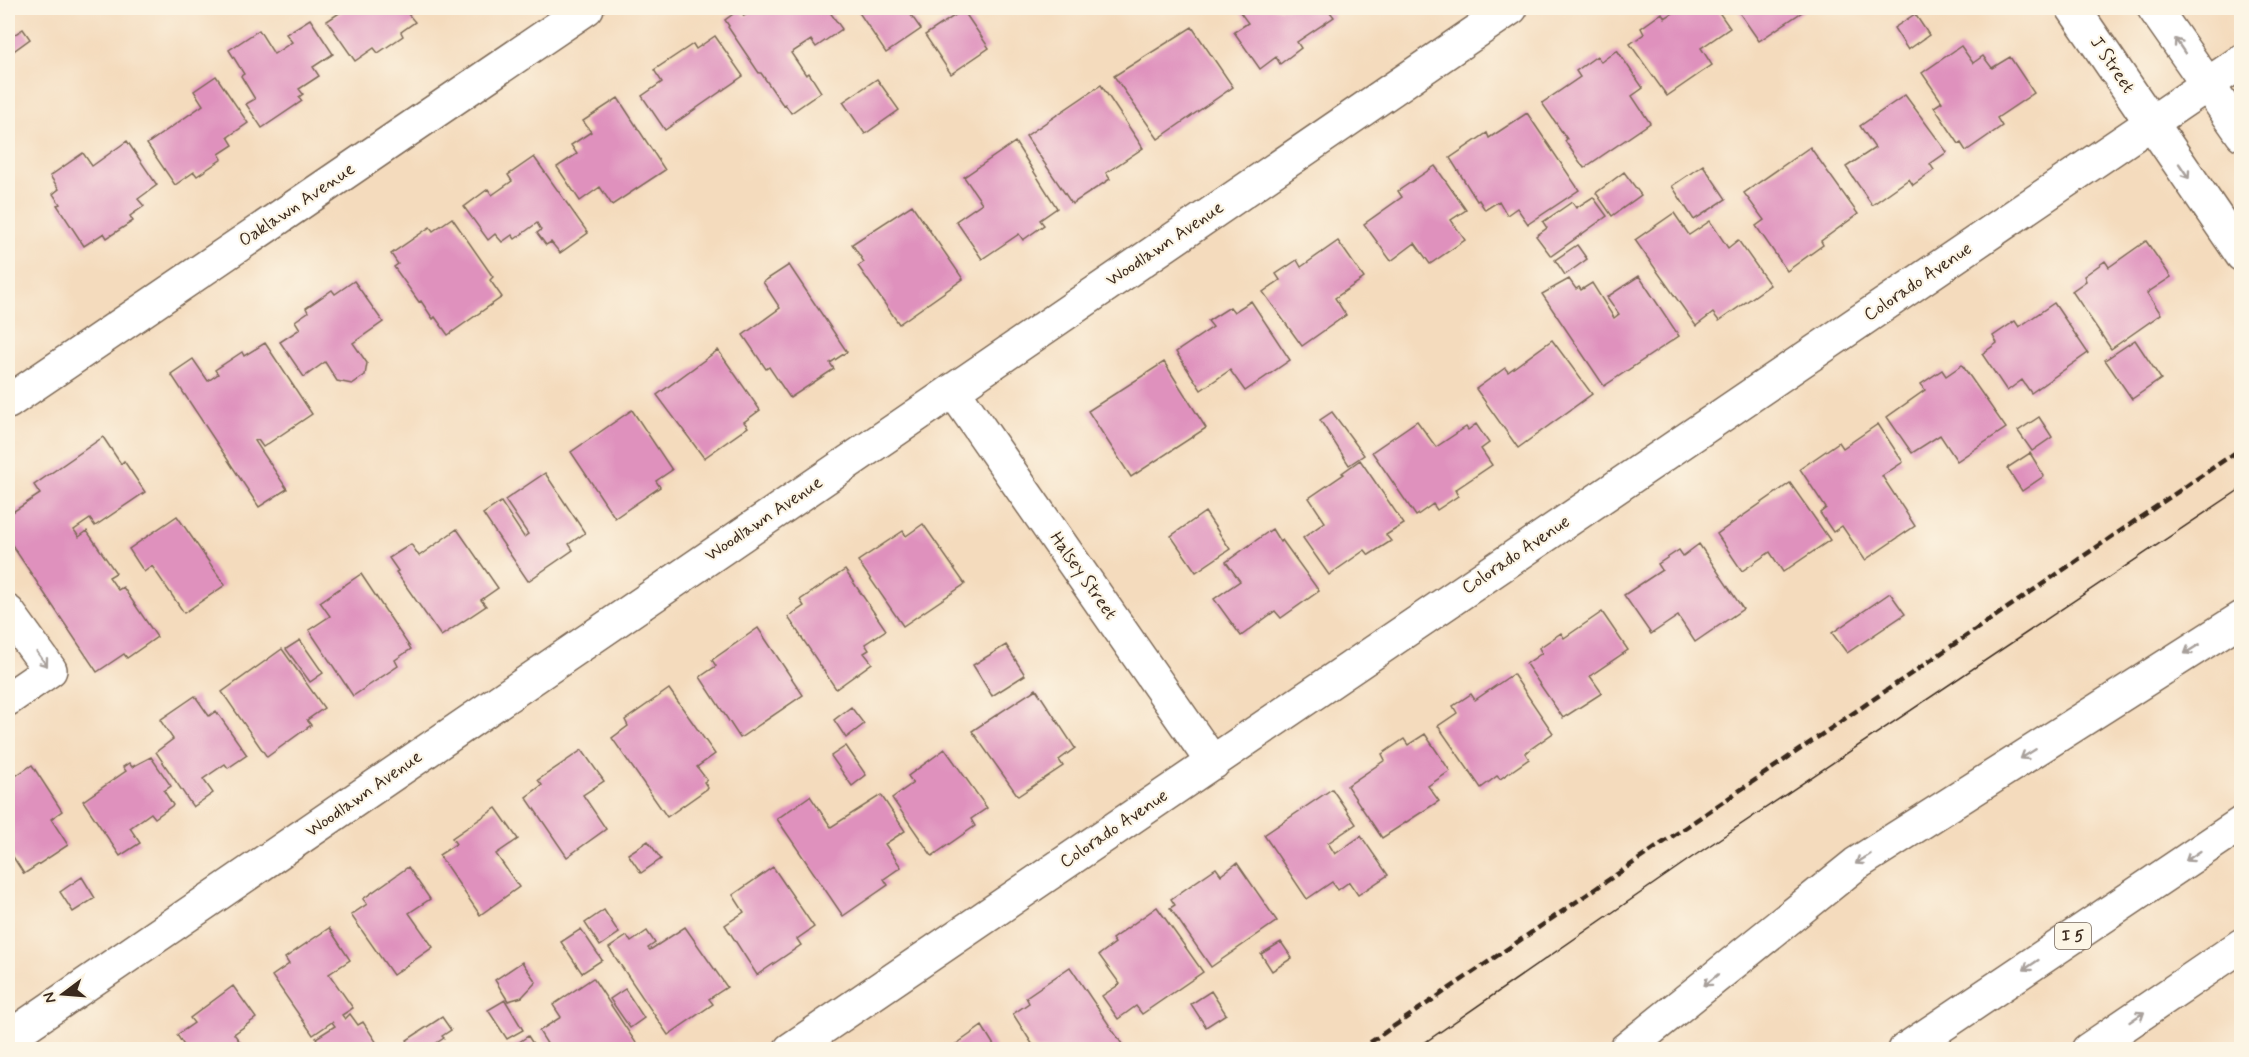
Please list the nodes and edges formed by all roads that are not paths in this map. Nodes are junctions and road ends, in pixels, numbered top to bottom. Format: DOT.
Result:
graph roads {
  1 [pos="587,8"];
  2 [pos="1511,8"];
  3 [pos="2073,8"];
  4 [pos="2154,8"];
  5 [pos="2241,61"];
  6 [pos="2206,85"];
  7 [pos="2151,123"];
  8 [pos="2241,134"];
  9 [pos="2241,255"];
  10 [pos="953,390"];
  11 [pos="8,402"];
  12 [pos="8,612"];
  13 [pos="2241,618"];
  14 [pos="8,699"];
  15 [pos="1213,763"];
  16 [pos="2241,823"];
  17 [pos="2241,945"];
  18 [pos="19,1032"];
  19 [pos="790,1050"];
  20 [pos="1625,1050"];
  21 [pos="1905,1050"];
  22 [pos="2088,1050"];
  1 -- 11 [label="main road, Oaklawn Avenue"];
  2 -- 10 [label="main road, Woodlawn Avenue"];
  3 -- 7 [label="main road, J Street"];
  6 -- 4 [label="main road, one-way"];
  5 -- 6 [label="main road, Colorado Avenue"];
  6 -- 7 [label="main road, Colorado Avenue"];
  6 -- 8 [label="main road"];
  7 -- 9 [label="main road, J Street, one-way"];
  7 -- 15 [label="main road, Colorado Avenue"];
  10 -- 15 [label="main road, Halsey Street"];
  10 -- 18 [label="main road, Woodlawn Avenue"];
  12 -- 14 [label="main road, one-way"];
  13 -- 20 [label="main road, one-way"];
  15 -- 19 [label="main road, Colorado Avenue"];
  16 -- 21 [label="main road, I 5, one-way"];
  22 -- 17 [label="main road, one-way"];
}
